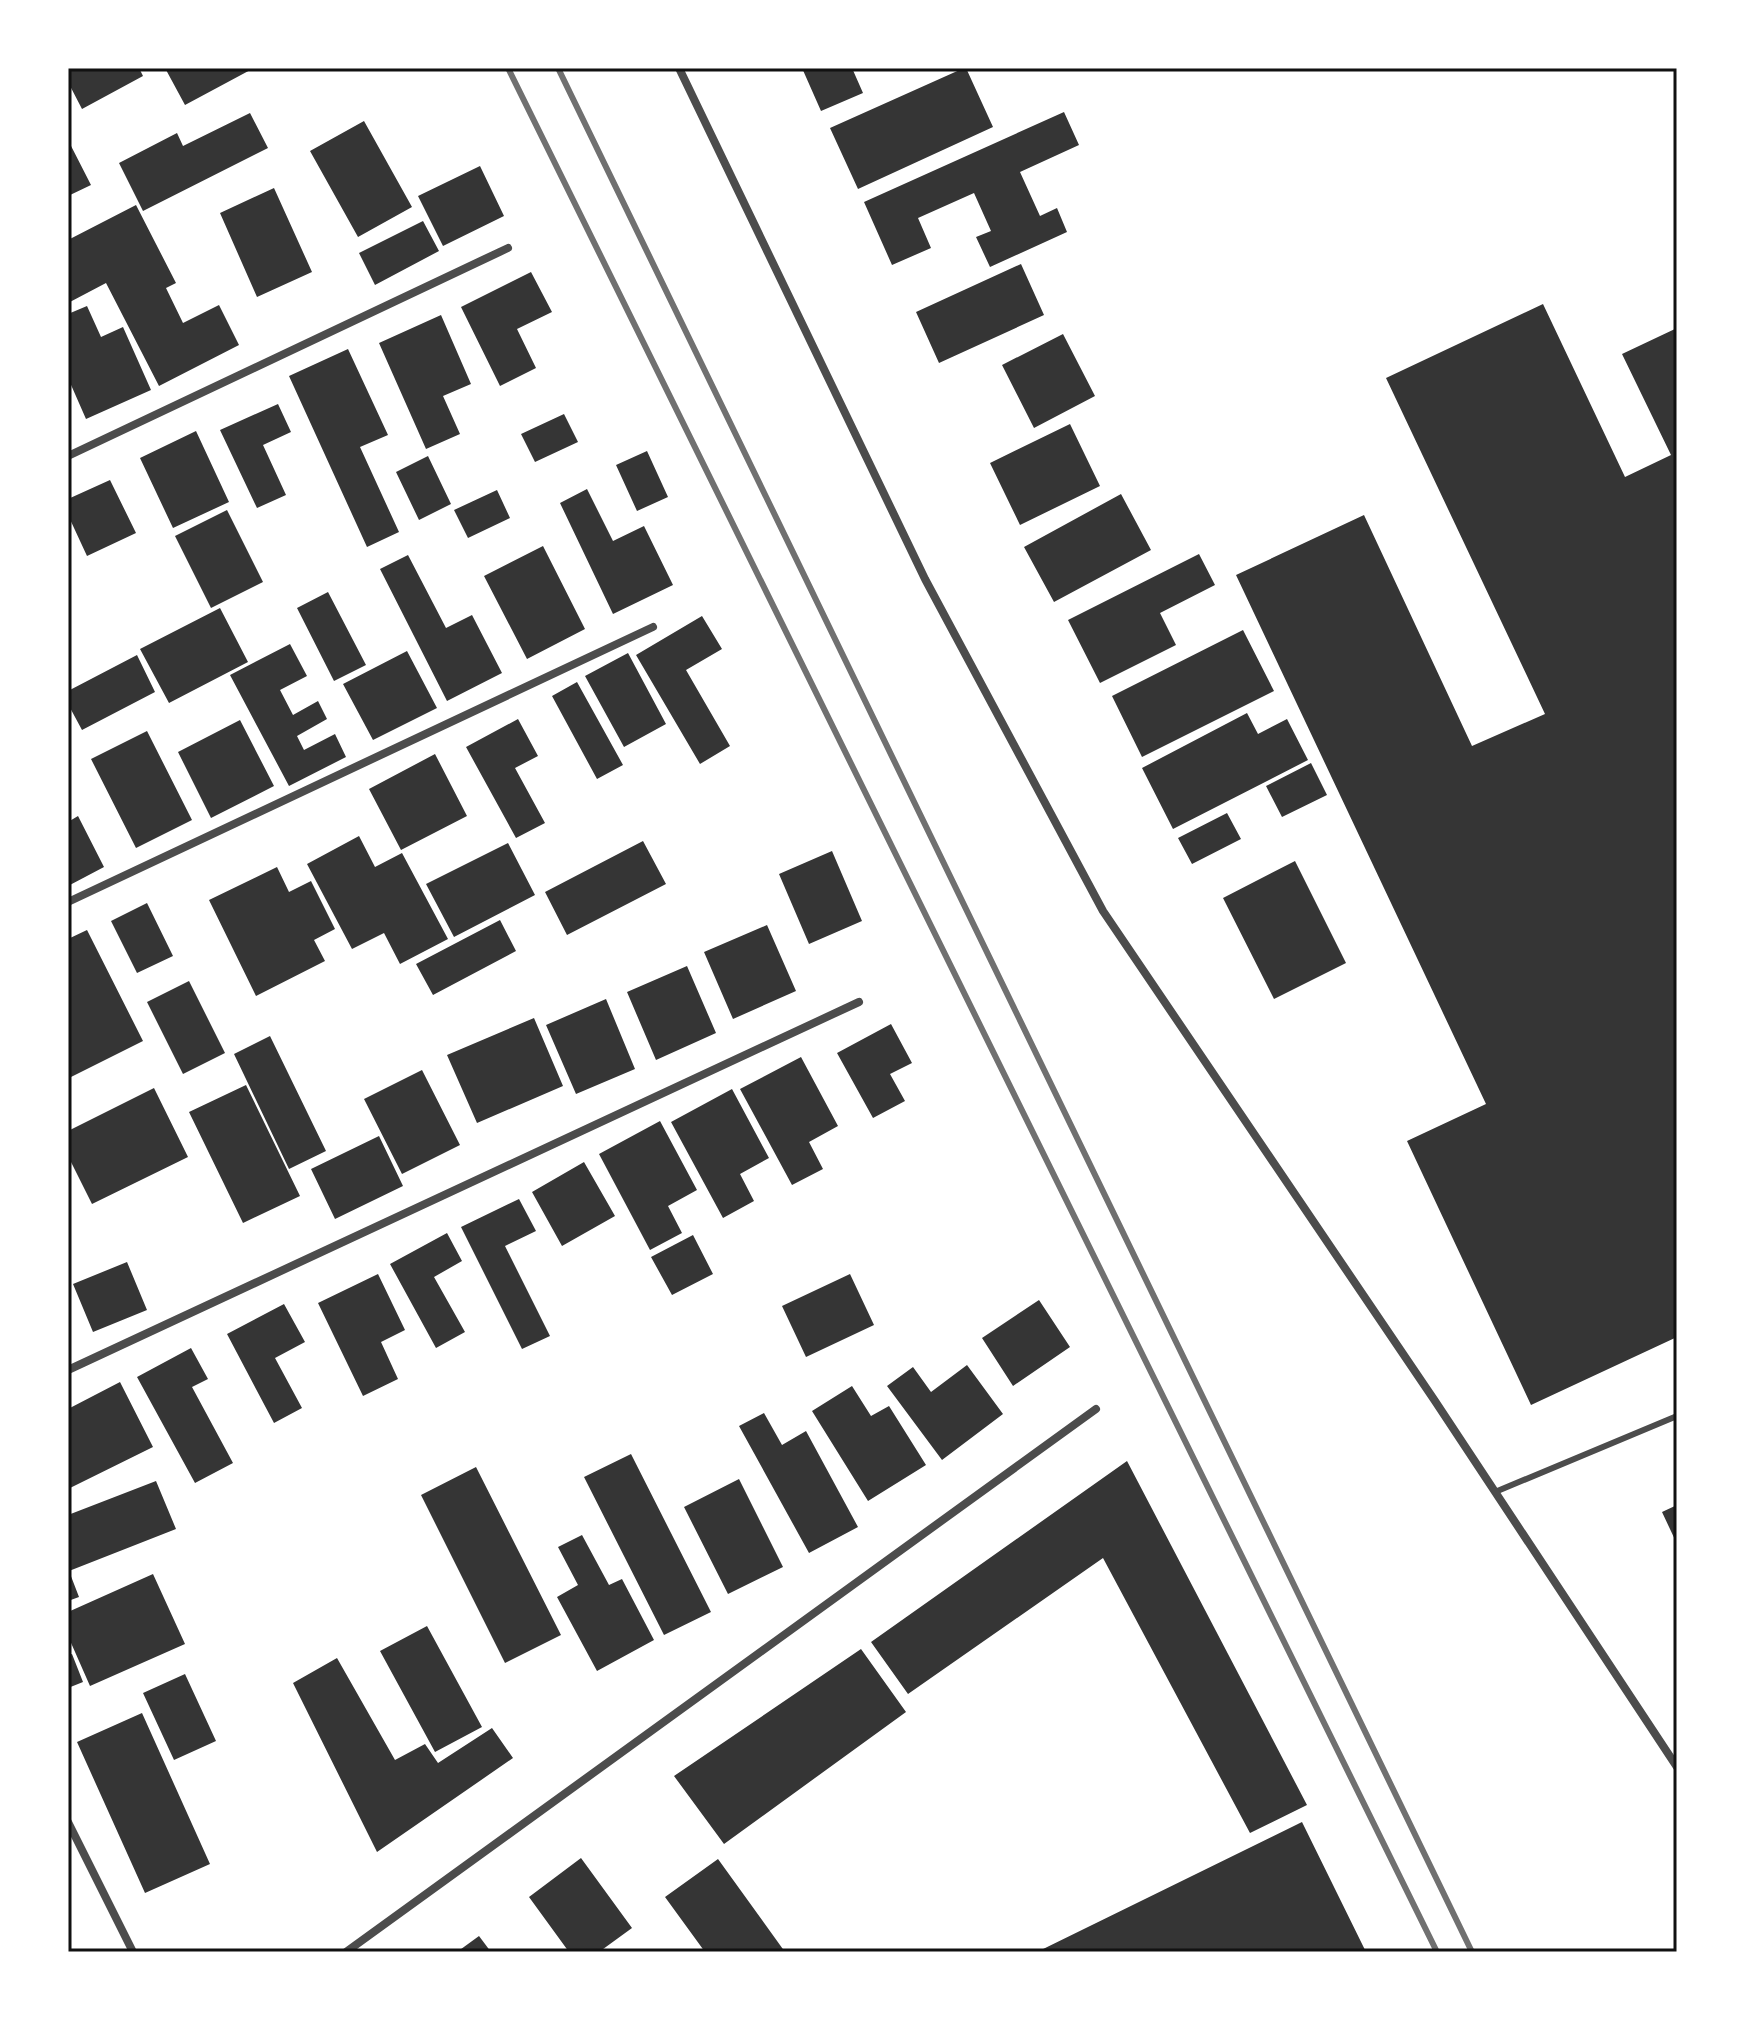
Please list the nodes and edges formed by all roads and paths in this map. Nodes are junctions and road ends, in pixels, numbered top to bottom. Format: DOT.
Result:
graph roads {
  1 [pos="679,68"];
  2 [pos="508,248"];
  3 [pos="68,456"];
  4 [pos="653,627"];
  5 [pos="68,902"];
  6 [pos="859,1002"];
  7 [pos="68,1370"];
  8 [pos="1096,1409"];
  9 [pos="1677,1416"];
  10 [pos="1495,1492"];
  11 [pos="1677,1767"];
  12 [pos="68,1822"];
  13 [pos="133,1952"];
  14 [pos="346,1952"];
  1 -- 10 [label="street"];
  2 -- 3 [label="street"];
  4 -- 5 [label="street"];
  6 -- 7 [label="street"];
  8 -- 14 [label="street"];
  9 -- 10 [label="lane"];
  10 -- 11 [label="street"];
  12 -- 13 [label="street"];
}
